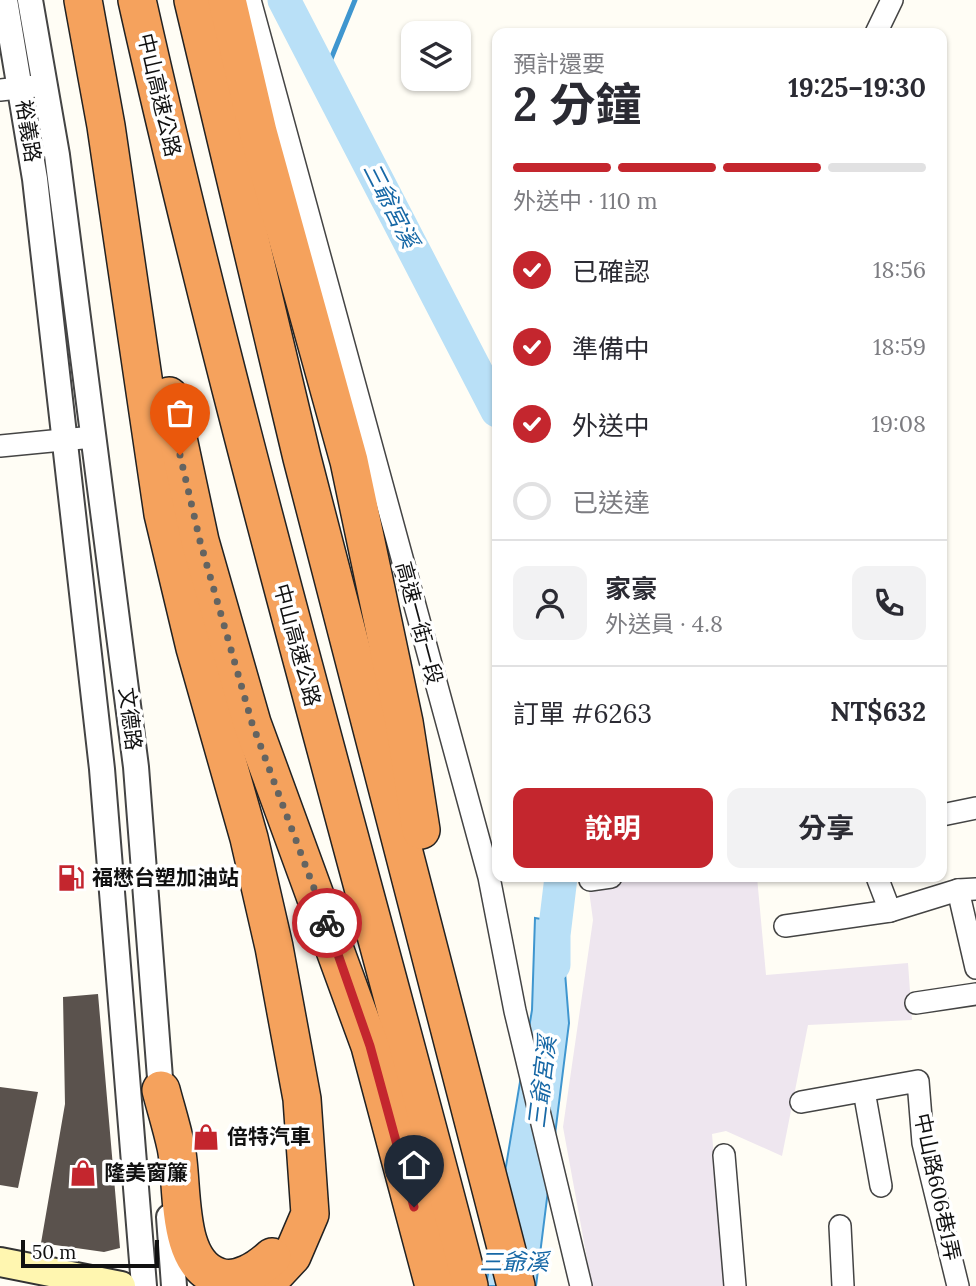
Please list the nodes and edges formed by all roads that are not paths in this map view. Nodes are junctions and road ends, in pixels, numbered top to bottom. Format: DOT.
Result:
graph roads {
  1 [pos="5,0"];
  2 [pos="30,0"];
  3 [pos="83,0"];
  4 [pos="137,0"];
  5 [pos="193,0"];
  6 [pos="228,0"];
  7 [pos="250,0"];
  8 [pos="892,0"];
  9 [pos="879,28"];
  10 [pos="22,87"];
  11 [pos="106,126"];
  12 [pos="57,155"];
  13 [pos="35,179"];
  14 [pos="93,437"];
  15 [pos="66,440"];
  16 [pos="0,446"];
  17 [pos="976,808"];
  18 [pos="947,814"];
  19 [pos="879,882"];
  20 [pos="967,890"];
  21 [pos="890,911"];
  22 [pos="785,926"];
  23 [pos="976,968"];
  24 [pos="976,994"];
  25 [pos="916,1003"];
  26 [pos="459,1070"];
  27 [pos="161,1090"];
  28 [pos="864,1091"];
  29 [pos="801,1102"];
  30 [pos="724,1155"];
  31 [pos="305,1170"];
  32 [pos="881,1186"];
  33 [pos="435,1224"];
  34 [pos="839,1226"];
  35 [pos="570,1251"];
  36 [pos="0,1262"];
  37 [pos="121,1286"];
  38 [pos="144,1286"];
  39 [pos="174,1286"];
  40 [pos="253,1286"];
  41 [pos="434,1286"];
  42 [pos="469,1286"];
  43 [pos="516,1286"];
  44 [pos="575,1286"];
  45 [pos="581,1286"];
  46 [pos="736,1286"];
  47 [pos="843,1286"];
  48 [pos="958,1286"];
  1 -- 10 [label="street, 裕義路"];
  2 -- 10 [label="street, 裕義路"];
  3 -- 11 [label="highway"];
  4 -- 33 [label="highway, 中山高速公路"];
  5 -- 26 [label="highway"];
  6 -- 26 [label="highway"];
  7 -- 35 [label="street, 高速一街一段"];
  8 -- 9 [label="street"];
  10 -- 12 [label="street, 裕義路"];
  10 -- 13 [label="street, 裕義路"];
  11 -- 31 [label="highway"];
  11 -- 33 [label="highway"];
  12 -- 14 [label="street, 文德路"];
  13 -- 15 [label="street, 文德路"];
  14 -- 15 [label="street"];
  14 -- 27 [label="street, 文德路"];
  15 -- 16 [label="street"];
  15 -- 38 [label="street, 文德路"];
  17 -- 18 [label="street"];
  19 -- 21 [label="street"];
  20 -- 21 [label="street"];
  20 -- 23 [label="street"];
  21 -- 22 [label="street"];
  24 -- 25 [label="street"];
  26 -- 43 [label="highway"];
  27 -- 31 [label="highway"];
  27 -- 39 [label="street, 文德路"];
  28 -- 29 [label="street, 中山路606巷1弄"];
  28 -- 32 [label="street"];
  28 -- 48 [label="street, 中山路606巷1弄"];
  30 -- 46 [label="street"];
  31 -- 40 [label="highway"];
  33 -- 41 [label="highway"];
  33 -- 42 [label="highway, 中山高速公路"];
  34 -- 47 [label="street"];
  35 -- 44 [label="street, 高速一街一段"];
  35 -- 45 [label="street, 高速一街一段"];
  36 -- 37 [label="main road"];
}
